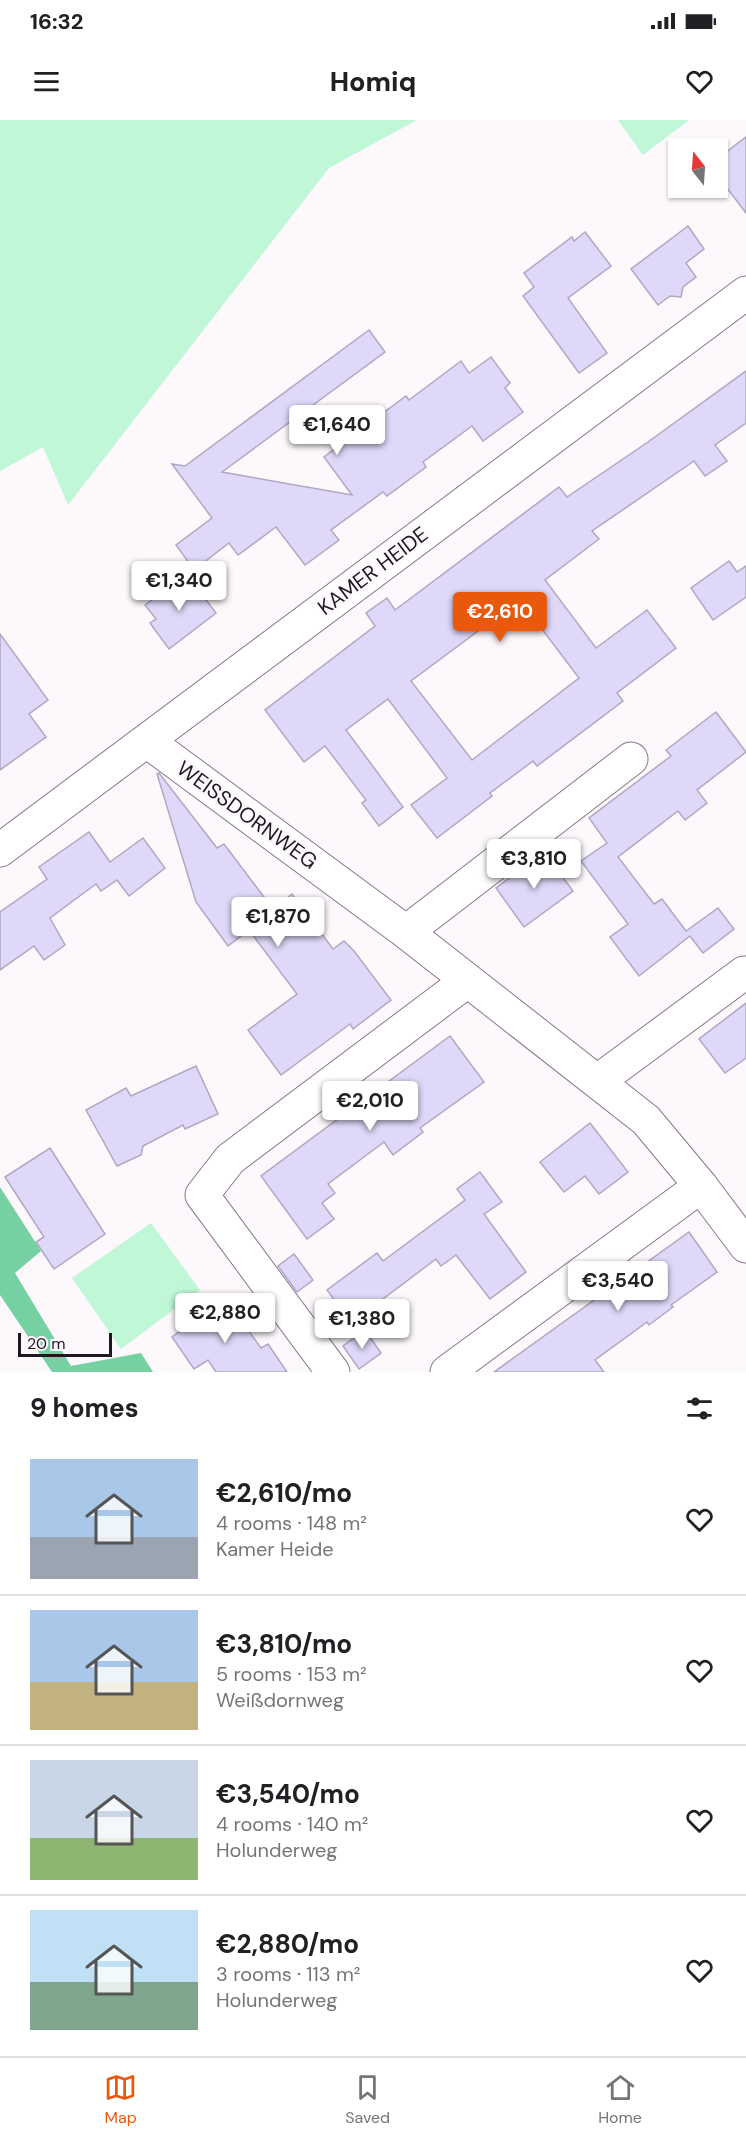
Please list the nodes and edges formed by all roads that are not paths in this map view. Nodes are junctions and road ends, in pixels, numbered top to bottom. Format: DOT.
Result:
graph roads {
  1 [pos="746,293"];
  2 [pos="147,741"];
  3 [pos="631,759"];
  4 [pos="0,850"];
  5 [pos="406,932"];
  6 [pos="744,973"];
  7 [pos="467,981"];
  8 [pos="598,1082"];
  9 [pos="701,1186"];
  10 [pos="746,1246"];
  11 [pos="333,1372"];
  12 [pos="447,1372"];
  1 -- 2 [label="street, KAMER HEIDE"];
  2 -- 4 [label="street, KAMER HEIDE"];
  2 -- 5 [label="street, WEISSDORNWEG"];
  3 -- 5 [label="street"];
  5 -- 7 [label="street, WEISSDORNWEG"];
  6 -- 8 [label="street"];
  7 -- 8 [label="street, WEISSDORNWEG"];
  7 -- 11 [label="street"];
  8 -- 9 [label="street, WEISSDORNWEG"];
  9 -- 10 [label="street, WEISSDORNWEG"];
  9 -- 12 [label="street"];
}
